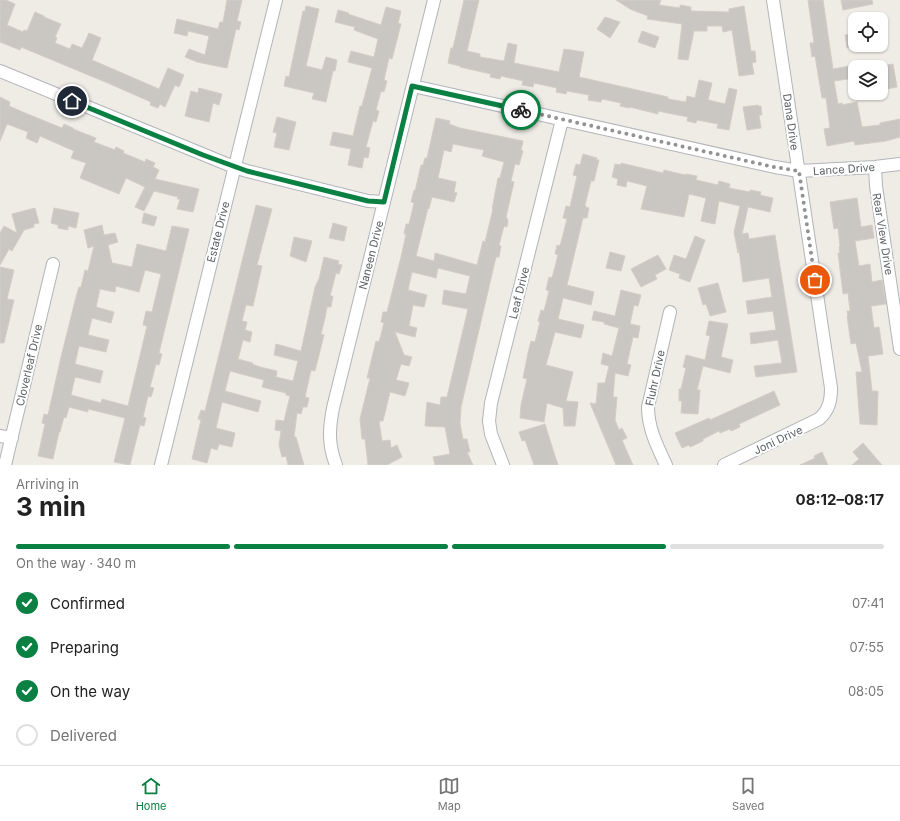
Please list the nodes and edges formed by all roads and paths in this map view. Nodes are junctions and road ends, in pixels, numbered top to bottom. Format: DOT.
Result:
graph roads {
  1 [pos="276,0"];
  2 [pos="434,0"];
  3 [pos="773,0"];
  4 [pos="0,71"];
  5 [pos="412,86"];
  6 [pos="562,120"];
  7 [pos="900,164"];
  8 [pos="234,167"];
  9 [pos="875,167"];
  10 [pos="799,171"];
  11 [pos="384,202"];
  12 [pos="52,264"];
  13 [pos="670,312"];
  14 [pos="900,349"];
  15 [pos="828,409"];
  16 [pos="6,437"];
  17 [pos="5,465"];
  18 [pos="161,465"];
  19 [pos="336,465"];
  20 [pos="503,465"];
  21 [pos="666,465"];
  22 [pos="724,465"];
  1 -- 8 [label="street, Estate Drive"];
  2 -- 5 [label="street, Naneen Drive"];
  3 -- 10 [label="street, Dana Drive"];
  4 -- 8 [label="street"];
  5 -- 6 [label="street, Lance Drive"];
  5 -- 11 [label="street, Naneen Drive"];
  6 -- 10 [label="street, Lance Drive"];
  6 -- 20 [label="street, Leaf Drive"];
  7 -- 9 [label="street, Lance Drive"];
  8 -- 11 [label="street"];
  8 -- 18 [label="street, Estate Drive"];
  9 -- 10 [label="street, Lance Drive"];
  9 -- 14 [label="street, Rear View Drive"];
  10 -- 15 [label="street, Dana Drive"];
  11 -- 19 [label="street, Naneen Drive"];
  12 -- 16 [label="street, Cloverleaf Drive"];
  13 -- 21 [label="street, Fluhr Drive"];
  15 -- 22 [label="street, Joni Drive"];
  16 -- 17 [label="street, Cloverleaf Drive"];
}
